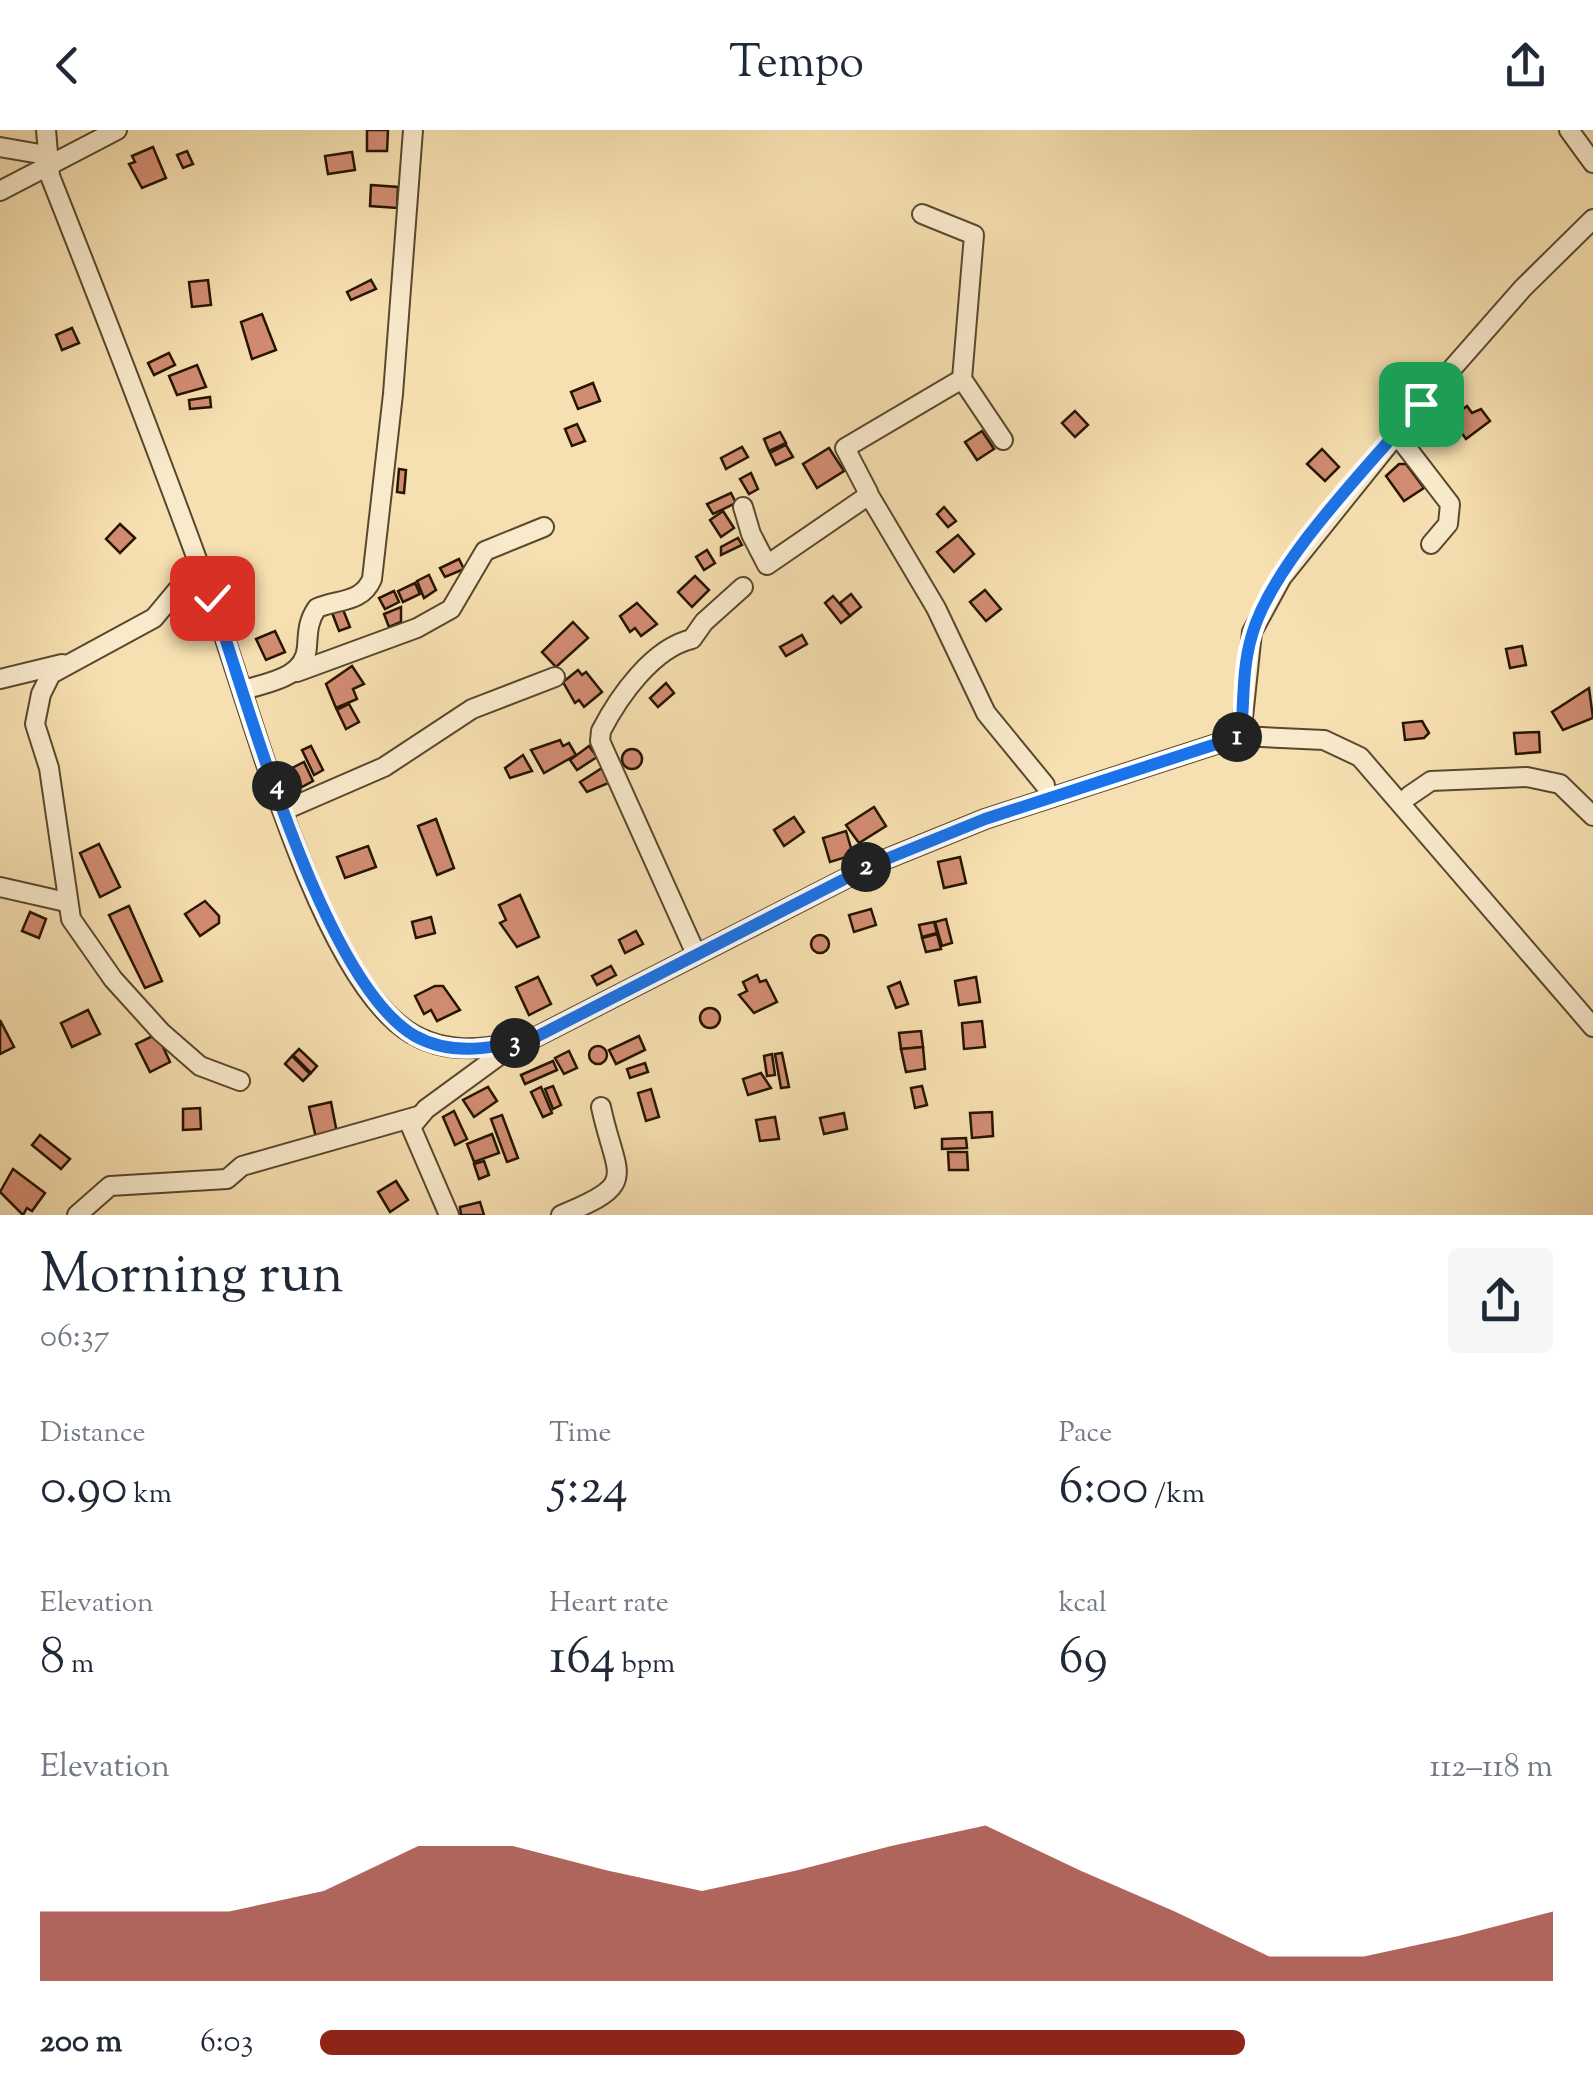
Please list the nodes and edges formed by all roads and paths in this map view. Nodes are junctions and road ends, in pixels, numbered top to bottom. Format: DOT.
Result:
graph roads {
  1 [pos="46,130"];
  2 [pos="118,130"];
  3 [pos="414,130"];
  4 [pos="1569,130"];
  5 [pos="0,148"];
  6 [pos="48,161"];
  7 [pos="1593,162"];
  8 [pos="0,190"];
  9 [pos="922,214"];
  10 [pos="1593,220"];
  11 [pos="1400,439"];
  12 [pos="868,492"];
  13 [pos="743,507"];
  14 [pos="544,527"];
  15 [pos="1431,544"];
  16 [pos="199,564"];
  17 [pos="743,586"];
  18 [pos="62,664"];
  19 [pos="294,673"];
  20 [pos="555,677"];
  21 [pos="0,679"];
  22 [pos="244,690"];
  23 [pos="1241,736"];
  24 [pos="1044,785"];
  25 [pos="1409,796"];
  26 [pos="285,810"];
  27 [pos="1593,816"];
  28 [pos="0,887"];
  29 [pos="66,902"];
  30 [pos="696,954"];
  31 [pos="1593,1027"];
  32 [pos="517,1042"];
  33 [pos="240,1082"];
  34 [pos="602,1106"];
  35 [pos="418,1116"];
  36 [pos="78,1215"];
  37 [pos="450,1215"];
  38 [pos="560,1215"];
  1 -- 6 [label="street"];
  2 -- 6 [label="street"];
  3 -- 19 [label="street"];
  4 -- 7 [label="street"];
  5 -- 6 [label="street"];
  6 -- 8 [label="street"];
  6 -- 16 [label="street"];
  9 -- 12 [label="street"];
  10 -- 23 [label="street"];
  11 -- 15 [label="street"];
  13 -- 24 [label="street"];
  14 -- 19 [label="street"];
  16 -- 18 [label="street"];
  16 -- 22 [label="street"];
  17 -- 30 [label="street"];
  18 -- 21 [label="street"];
  18 -- 29 [label="street"];
  19 -- 22 [label="street"];
  20 -- 26 [label="street"];
  22 -- 26 [label="street"];
  23 -- 30 [label="street"];
  23 -- 31 [label="street"];
  25 -- 27 [label="street"];
  26 -- 32 [label="street"];
  28 -- 29 [label="street"];
  29 -- 33 [label="street"];
  30 -- 32 [label="street"];
  32 -- 35 [label="street"];
  34 -- 38 [label="street"];
  35 -- 36 [label="street"];
  35 -- 37 [label="street"];
}
